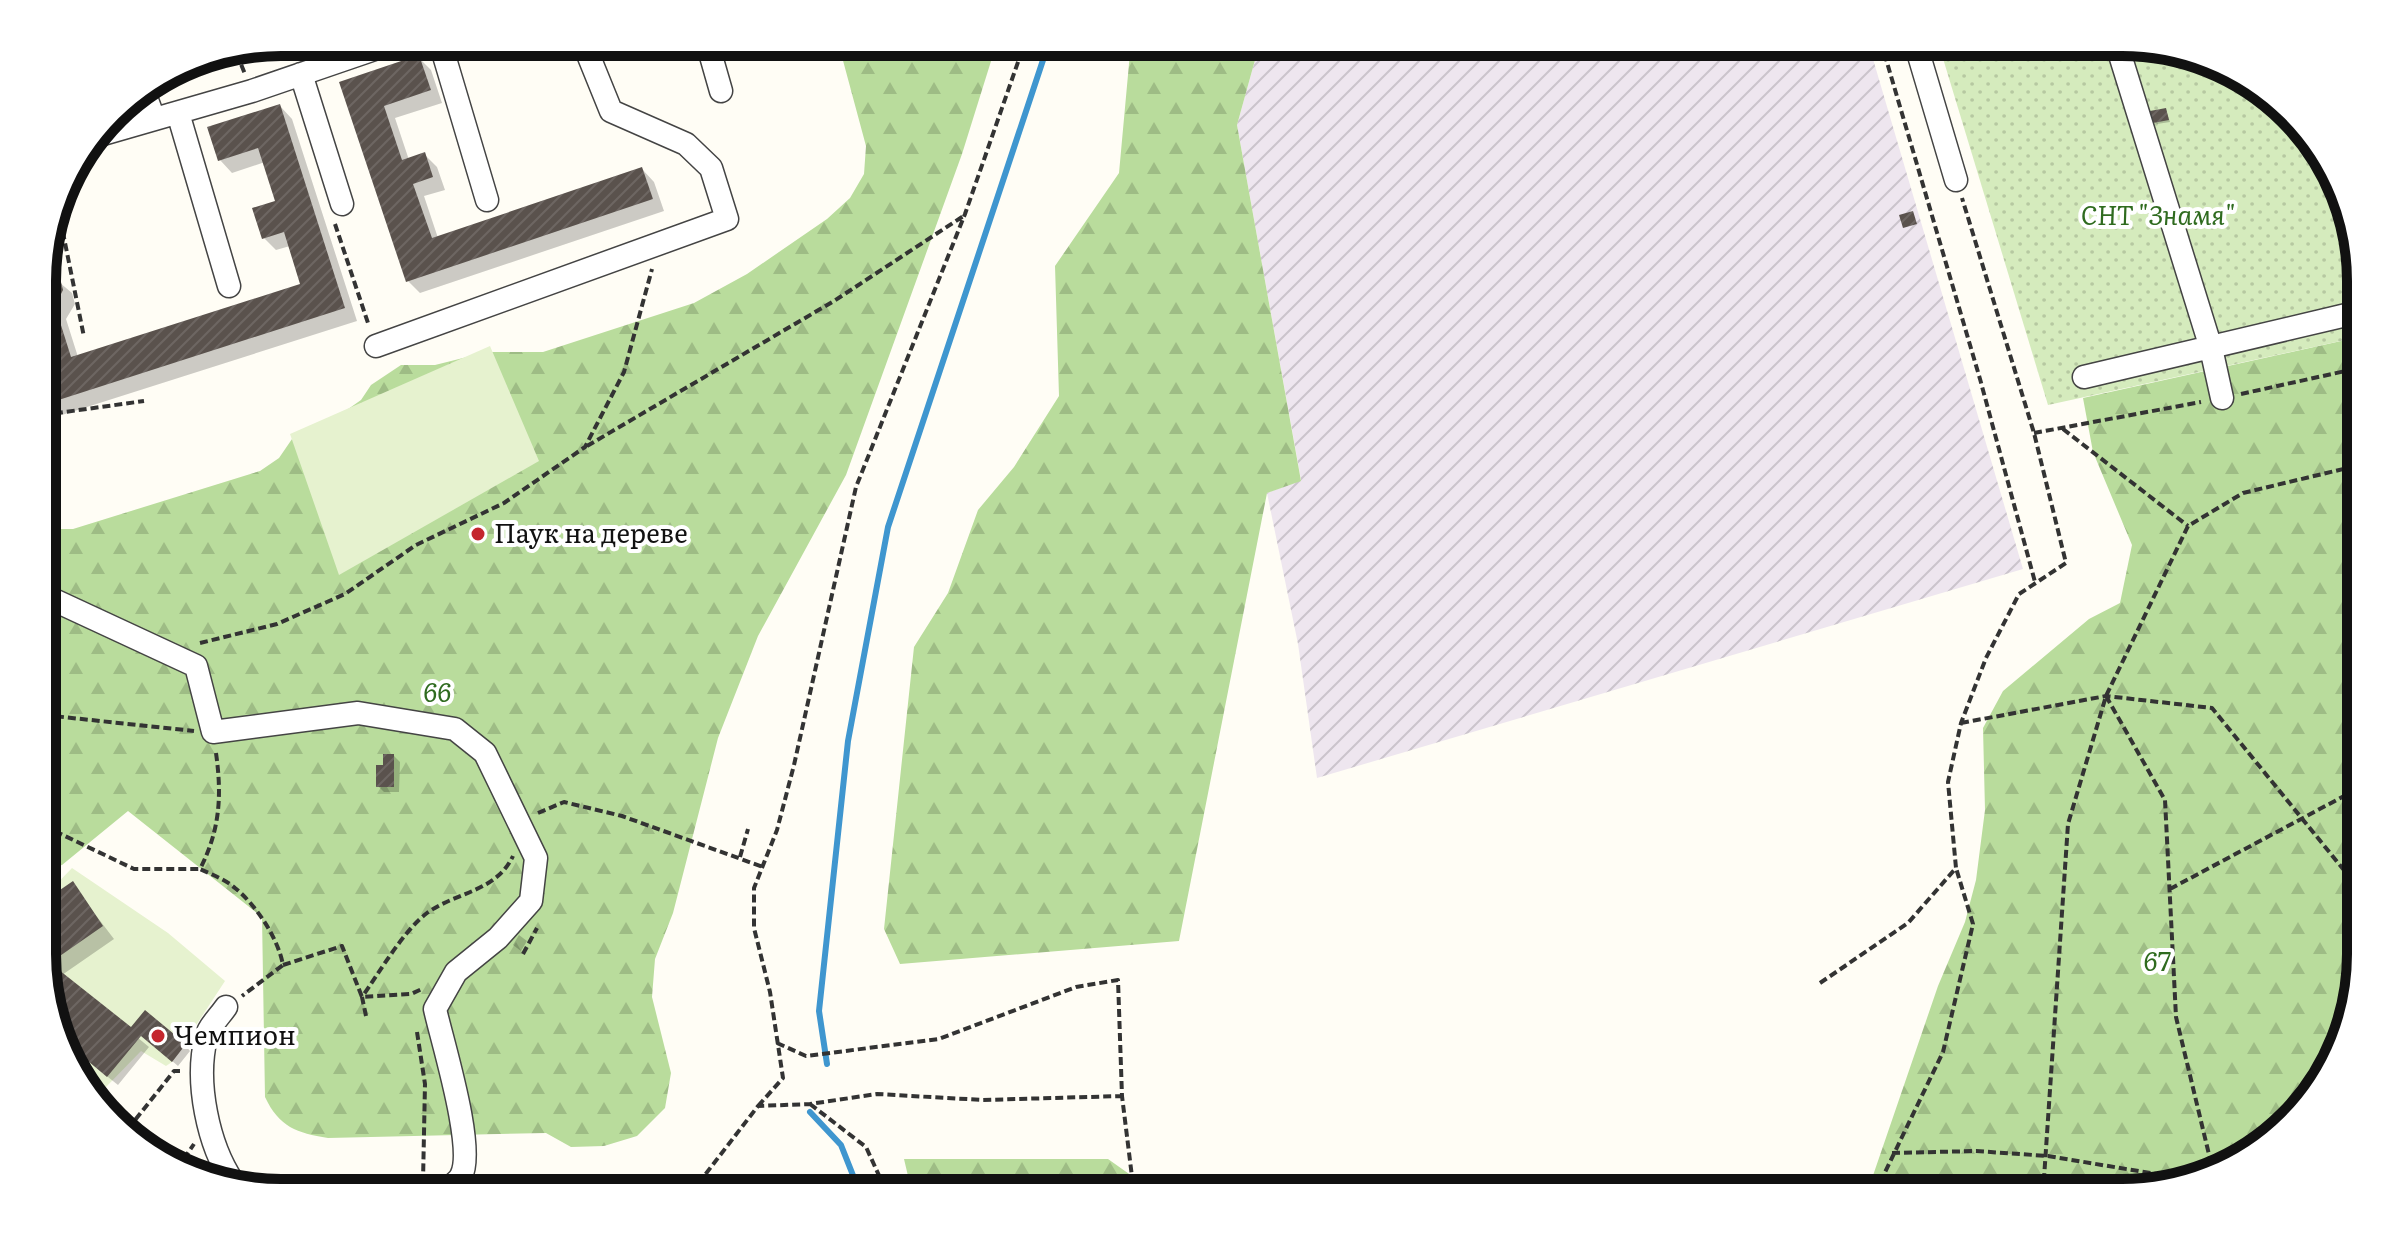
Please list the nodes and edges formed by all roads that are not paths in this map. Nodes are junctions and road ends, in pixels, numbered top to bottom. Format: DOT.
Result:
graph roads {
  1 [pos="354,56"];
  2 [pos="444,56"];
  3 [pos="589,56"];
  4 [pos="711,56"];
  5 [pos="1919,56"];
  6 [pos="2120,56"];
  7 [pos="301,74"];
  8 [pos="721,91"];
  9 [pos="147,101"];
  10 [pos="178,113"];
  11 [pos="154,119"];
  12 [pos="114,131"];
  13 [pos="1956,180"];
  14 [pos="487,200"];
  15 [pos="342,204"];
  16 [pos="229,286"];
  17 [pos="2347,315"];
  18 [pos="376,346"];
  19 [pos="2211,348"];
  20 [pos="2084,377"];
  21 [pos="2222,398"];
  22 [pos="56,601"];
  23 [pos="226,1007"];
  24 [pos="227,1172"];
  25 [pos="454,1179"];
  1 -- 7 [label="street"];
  2 -- 14 [label="street"];
  3 -- 18 [label="street"];
  4 -- 8 [label="street"];
  5 -- 13 [label="street"];
  6 -- 19 [label="street"];
  7 -- 10 [label="street"];
  7 -- 15 [label="street"];
  9 -- 11 [label="street"];
  10 -- 11 [label="street"];
  10 -- 16 [label="street"];
  11 -- 12 [label="street"];
  17 -- 19 [label="street"];
  19 -- 20 [label="street"];
  19 -- 21 [label="street"];
  22 -- 25 [label="street"];
  23 -- 24 [label="street"];
}
